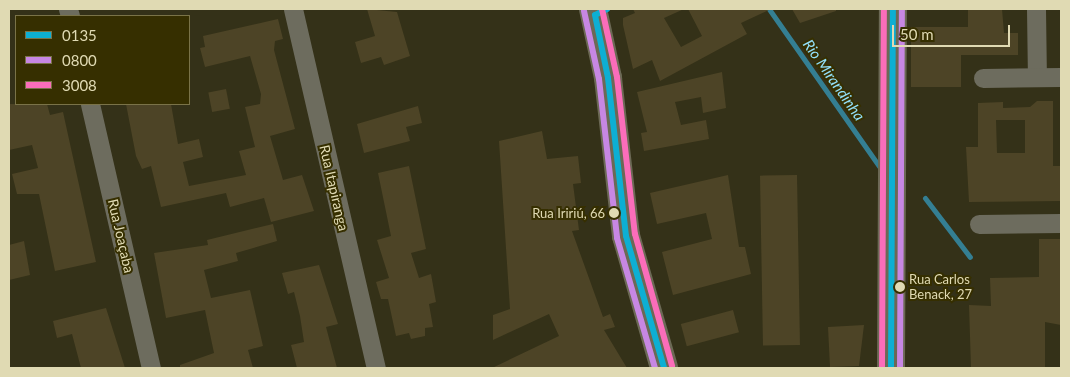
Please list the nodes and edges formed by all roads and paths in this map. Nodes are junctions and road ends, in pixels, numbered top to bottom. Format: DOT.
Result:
graph roads {
  1 [pos="293,9"];
  2 [pos="593,9"];
  3 [pos="893,9"];
  4 [pos="1036,9"];
  5 [pos="983,78"];
  6 [pos="1037,78"];
  7 [pos="1061,78"];
  8 [pos="90,105"];
  9 [pos="979,224"];
  10 [pos="1061,224"];
  11 [pos="151,368"];
  12 [pos="376,368"];
  13 [pos="664,368"];
  14 [pos="892,368"];
  1 -- 12 [label="street, Rua Itapiranga"];
  2 -- 13 [label="main road"];
  3 -- 14 [label="main road"];
  4 -- 6 [label="street"];
  5 -- 6 [label="street"];
  6 -- 7 [label="street"];
  8 -- 11 [label="street, Rua Joaçaba"];
  9 -- 10 [label="street"];
}
